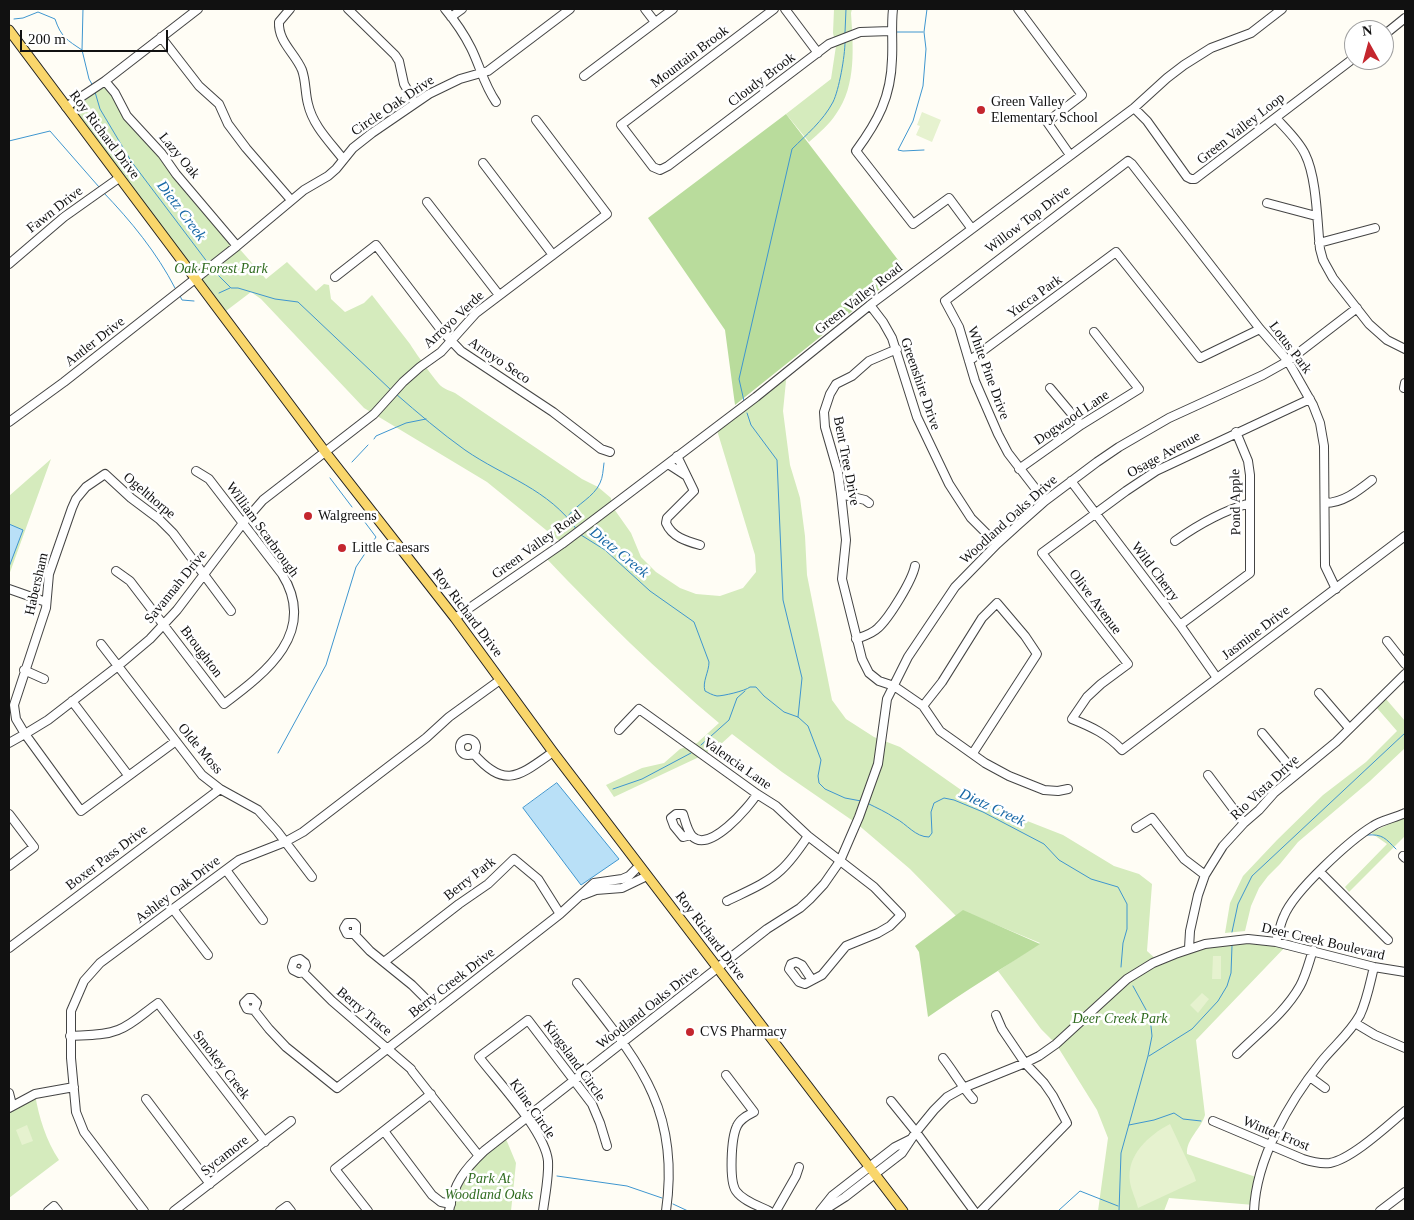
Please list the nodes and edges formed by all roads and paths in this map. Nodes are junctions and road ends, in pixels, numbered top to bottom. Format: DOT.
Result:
graph roads {
  1 [pos="198,9"];
  2 [pos="290,9"];
  3 [pos="348,9"];
  4 [pos="445,9"];
  5 [pos="462,9"];
  6 [pos="570,9"];
  7 [pos="645,9"];
  8 [pos="673,9"];
  9 [pos="774,9"];
  10 [pos="785,9"];
  11 [pos="893,9"];
  12 [pos="1018,9"];
  13 [pos="1282,9"];
  14 [pos="451,17"];
  15 [pos="1405,18"];
  16 [pos="656,22"];
  17 [pos="1394,27"];
  18 [pos="9,30"];
  19 [pos="891,31"];
  20 [pos="161,37"];
  21 [pos="818,53"];
  22 [pos="1344,66"];
  23 [pos="480,73"];
  24 [pos="584,76"];
  25 [pos="105,81"];
  26 [pos="496,102"];
  27 [pos="415,103"];
  28 [pos="66,107"];
  29 [pos="1134,108"];
  30 [pos="1276,118"];
  31 [pos="536,120"];
  32 [pos="1070,155"];
  33 [pos="343,159"];
  34 [pos="1128,161"];
  35 [pos="483,163"];
  36 [pos="657,169"];
  37 [pos="119,178"];
  38 [pos="292,200"];
  39 [pos="427,202"];
  40 [pos="1267,204"];
  41 [pos="1316,216"];
  42 [pos="1375,228"];
  43 [pos="972,229"];
  44 [pos="1319,243"];
  45 [pos="238,246"];
  46 [pos="553,255"];
  47 [pos="9,264"];
  48 [pos="335,276"];
  49 [pos="195,278"];
  50 [pos="499,295"];
  51 [pos="945,301"];
  52 [pos="870,305"];
  53 [pos="1357,308"];
  54 [pos="1260,329"];
  55 [pos="1094,332"];
  56 [pos="451,342"];
  57 [pos="1405,348"];
  58 [pos="896,349"];
  59 [pos="969,361"];
  60 [pos="1288,361"];
  61 [pos="1050,388"];
  62 [pos="1310,399"];
  63 [pos="9,422"];
  64 [pos="1081,425"];
  65 [pos="1236,432"];
  66 [pos="610,452"];
  67 [pos="326,453"];
  68 [pos="677,456"];
  69 [pos="668,464"];
  70 [pos="1020,469"];
  71 [pos="196,471"];
  72 [pos="104,474"];
  73 [pos="685,475"];
  74 [pos="1372,480"];
  75 [pos="1071,481"];
  76 [pos="841,494"];
  77 [pos="1045,501"];
  78 [pos="869,503"];
  79 [pos="1250,503"];
  80 [pos="1325,503"];
  81 [pos="1095,514"];
  82 [pos="242,523"];
  83 [pos="1405,536"];
  84 [pos="1175,541"];
  85 [pos="997,544"];
  86 [pos="700,545"];
  87 [pos="1042,553"];
  88 [pos="915,566"];
  89 [pos="116,571"];
  90 [pos="203,575"];
  91 [pos="9,589"];
  92 [pos="1336,589"];
  93 [pos="46,602"];
  94 [pos="231,611"];
  95 [pos="455,618"];
  96 [pos="164,624"];
  97 [pos="1180,625"];
  98 [pos="856,639"];
  99 [pos="1387,641"];
  100 [pos="101,644"];
  101 [pos="1405,664"];
  102 [pos="118,666"];
  103 [pos="24,670"];
  104 [pos="1405,674"];
  105 [pos="1218,678"];
  106 [pos="44,679"];
  107 [pos="500,680"];
  108 [pos="894,686"];
  109 [pos="1319,693"];
  110 [pos="72,701"];
  111 [pos="224,704"];
  112 [pos="924,706"];
  113 [pos="1349,728"];
  114 [pos="619,730"];
  115 [pos="1262,733"];
  116 [pos="26,734"];
  117 [pos="176,741"];
  118 [pos="9,742"];
  119 [pos="1122,750"];
  120 [pos="553,752"];
  121 [pos="473,753"];
  122 [pos="973,753"];
  123 [pos="1208,774"];
  124 [pos="1296,774"];
  125 [pos="128,775"];
  126 [pos="220,789"];
  127 [pos="1068,789"];
  128 [pos="757,794"];
  129 [pos="1405,813"];
  130 [pos="9,814"];
  131 [pos="1244,823"];
  132 [pos="1136,828"];
  133 [pos="691,835"];
  134 [pos="808,836"];
  135 [pos="285,842"];
  136 [pos="840,861"];
  137 [pos="9,866"];
  138 [pos="639,866"];
  139 [pos="226,870"];
  140 [pos="1320,872"];
  141 [pos="1205,875"];
  142 [pos="647,876"];
  143 [pos="312,877"];
  144 [pos="609,880"];
  145 [pos="610,889"];
  146 [pos="581,896"];
  147 [pos="727,901"];
  148 [pos="173,909"];
  149 [pos="560,914"];
  150 [pos="263,920"];
  151 [pos="354,934"];
  152 [pos="1388,940"];
  153 [pos="1276,942"];
  154 [pos="9,948"];
  155 [pos="1189,948"];
  156 [pos="1313,950"];
  157 [pos="208,955"];
  158 [pos="384,962"];
  159 [pos="1374,967"];
  160 [pos="718,969"];
  161 [pos="303,972"];
  162 [pos="1405,972"];
  163 [pos="812,980"];
  164 [pos="576,983"];
  165 [pos="254,1010"];
  166 [pos="437,1010"];
  167 [pos="996,1016"];
  168 [pos="528,1020"];
  169 [pos="1355,1023"];
  170 [pos="70,1036"];
  171 [pos="623,1043"];
  172 [pos="388,1048"];
  173 [pos="1405,1048"];
  174 [pos="1237,1054"];
  175 [pos="944,1058"];
  176 [pos="1025,1063"];
  177 [pos="726,1074"];
  178 [pos="1310,1078"];
  179 [pos="575,1081"];
  180 [pos="74,1087"];
  181 [pos="963,1088"];
  182 [pos="1325,1088"];
  183 [pos="9,1093"];
  184 [pos="432,1094"];
  185 [pos="146,1099"];
  186 [pos="973,1099"];
  187 [pos="891,1101"];
  188 [pos="10,1107"];
  189 [pos="1405,1111"];
  190 [pos="527,1118"];
  191 [pos="291,1121"];
  192 [pos="1213,1121"];
  193 [pos="384,1131"];
  194 [pos="916,1132"];
  195 [pos="911,1139"];
  196 [pos="265,1142"];
  197 [pos="607,1146"];
  198 [pos="1271,1146"];
  199 [pos="479,1156"];
  200 [pos="798,1167"];
  201 [pos="869,1167"];
  202 [pos="875,1175"];
  203 [pos="210,1184"];
  204 [pos="1405,1192"];
  205 [pos="450,1208"];
  206 [pos="144,1211"];
  207 [pos="174,1211"];
  208 [pos="368,1211"];
  209 [pos="543,1211"];
  210 [pos="666,1211"];
  211 [pos="769,1211"];
  212 [pos="776,1211"];
  213 [pos="822,1211"];
  214 [pos="903,1211"];
  215 [pos="974,1211"];
  216 [pos="981,1211"];
  217 [pos="1254,1211"];
  218 [pos="1380,1211"];
  1 -- 20 [label="street"];
  2 -- 33 [label="street"];
  3 -- 27 [label="street"];
  4 -- 14 [label="street"];
  5 -- 14 [label="street"];
  6 -- 23 [label="street, Circle Oak Drive"];
  7 -- 16 [label="street"];
  8 -- 16 [label="street"];
  9 -- 36 [label="street, Mountain Brook"];
  10 -- 21 [label="street"];
  11 -- 19 [label="street"];
  12 -- 32 [label="street"];
  13 -- 29 [label="street, Green Valley Road"];
  14 -- 23 [label="street"];
  15 -- 17 [label="street"];
  16 -- 24 [label="street"];
  18 -- 28 [label="main road, Roy Richard Drive"];
  19 -- 21 [label="street, Cloudy Brook"];
  19 -- 43 [label="street"];
  20 -- 25 [label="street"];
  20 -- 38 [label="street"];
  21 -- 36 [label="street, Cloudy Brook"];
  22 -- 30 [label="street, Green Valley Loop"];
  23 -- 26 [label="street"];
  23 -- 27 [label="street, Circle Oak Drive"];
  25 -- 28 [label="street"];
  25 -- 45 [label="street, Lazy Oak"];
  27 -- 33 [label="street, Circle Oak Drive"];
  28 -- 37 [label="main road, Roy Richard Drive"];
  29 -- 30 [label="street, Green Valley Loop"];
  29 -- 32 [label="street, Green Valley Road"];
  30 -- 41 [label="street"];
  31 -- 46 [label="street, Arroyo Verde"];
  32 -- 43 [label="street, Green Valley Road"];
  33 -- 38 [label="street, Circle Oak Drive"];
  34 -- 51 [label="street, Willow Top Drive"];
  34 -- 54 [label="street, Lotus Park"];
  35 -- 46 [label="street"];
  37 -- 47 [label="street, Fawn Drive"];
  37 -- 49 [label="main road, Roy Richard Drive"];
  38 -- 45 [label="street, Circle Oak Drive"];
  39 -- 50 [label="street"];
  40 -- 41 [label="street"];
  41 -- 44 [label="street"];
  42 -- 44 [label="street"];
  43 -- 52 [label="street, Green Valley Road"];
  44 -- 53 [label="street"];
  45 -- 49 [label="street, Circle Oak Drive"];
  46 -- 50 [label="street, Arroyo Verde"];
  48 -- 56 [label="street, Arroyo Seco"];
  49 -- 63 [label="street, Antler Drive"];
  49 -- 67 [label="main road, Roy Richard Drive"];
  50 -- 56 [label="street, Arroyo Verde"];
  51 -- 59 [label="street, White Pine Drive"];
  52 -- 58 [label="street, Greenshire Drive"];
  52 -- 68 [label="street, Green Valley Road"];
  53 -- 57 [label="street"];
  53 -- 60 [label="street, Woodland Oaks Drive"];
  54 -- 59 [label="street, Yucca Park"];
  54 -- 60 [label="street, Lotus Park"];
  55 -- 64 [label="street, Dogwood Lane"];
  56 -- 66 [label="street, Arroyo Seco"];
  56 -- 67 [label="street, Arroyo Verde"];
  58 -- 76 [label="street, Bent Tree Drive"];
  58 -- 85 [label="street, Greenshire Drive"];
  59 -- 70 [label="street, White Pine Drive"];
  60 -- 62 [label="street, Lotus Park"];
  60 -- 75 [label="street, Woodland Oaks Drive"];
  61 -- 64 [label="street"];
  62 -- 65 [label="street, Osage Avenue"];
  62 -- 80 [label="street, Lotus Park"];
  64 -- 70 [label="street, Dogwood Lane"];
  65 -- 79 [label="street, Pond Apple"];
  65 -- 81 [label="street, Osage Avenue"];
  67 -- 82 [label="street, Savannah Drive"];
  67 -- 95 [label="main road, Roy Richard Drive"];
  68 -- 69 [label="street, Green Valley Road"];
  68 -- 73 [label="street"];
  69 -- 73 [label="street"];
  69 -- 95 [label="street, Green Valley Road"];
  70 -- 77 [label="street, White Pine Drive"];
  71 -- 82 [label="street, William Scarbrough"];
  72 -- 90 [label="street, Ogelthorpe"];
  72 -- 93 [label="street, Habersham"];
  73 -- 86 [label="street"];
  74 -- 80 [label="street"];
  75 -- 77 [label="street, Woodland Oaks Drive"];
  75 -- 81 [label="street, Wild Cherry"];
  76 -- 78 [label="street"];
  76 -- 98 [label="street, Bent Tree Drive"];
  77 -- 85 [label="street, Woodland Oaks Drive"];
  79 -- 84 [label="street"];
  79 -- 97 [label="street, Pond Apple"];
  80 -- 92 [label="street, Lotus Park"];
  81 -- 87 [label="street, Osage Avenue"];
  81 -- 97 [label="street, Wild Cherry"];
  82 -- 90 [label="street, Savannah Drive"];
  82 -- 111 [label="street, William Scarbrough"];
  83 -- 92 [label="street, Jasmine Drive"];
  85 -- 108 [label="street, Woodland Oaks Drive"];
  87 -- 119 [label="street, Olive Avenue"];
  88 -- 98 [label="street"];
  89 -- 96 [label="street, Broughton"];
  90 -- 94 [label="street, Ogelthorpe"];
  90 -- 96 [label="street, Savannah Drive"];
  91 -- 93 [label="street"];
  92 -- 105 [label="street, Jasmine Drive"];
  93 -- 103 [label="street, Habersham"];
  95 -- 107 [label="main road, Roy Richard Drive"];
  96 -- 102 [label="street, Savannah Drive"];
  96 -- 111 [label="street, Broughton"];
  97 -- 105 [label="street, Wild Cherry"];
  98 -- 108 [label="street, Bent Tree Drive"];
  99 -- 101 [label="street"];
  100 -- 102 [label="street, Olde Moss"];
  102 -- 110 [label="street, Savannah Drive"];
  102 -- 117 [label="street, Olde Moss"];
  103 -- 106 [label="street"];
  103 -- 116 [label="street, Habersham"];
  104 -- 113 [label="street, Rio Vista Drive"];
  105 -- 119 [label="street, Jasmine Drive"];
  107 -- 120 [label="main road, Roy Richard Drive"];
  107 -- 135 [label="street, Ashley Oak Drive"];
  108 -- 112 [label="street, Bent Tree Drive"];
  108 -- 136 [label="street, Woodland Oaks Drive"];
  109 -- 113 [label="street"];
  110 -- 116 [label="street, Savannah Drive"];
  110 -- 125 [label="street"];
  112 -- 122 [label="street, Bent Tree Drive"];
  112 -- 122 [label="street"];
  113 -- 124 [label="street, Rio Vista Drive"];
  114 -- 128 [label="street, Valencia Lane"];
  115 -- 124 [label="street"];
  116 -- 118 [label="street, Savannah Drive"];
  116 -- 125 [label="street, Habersham"];
  117 -- 125 [label="street"];
  117 -- 126 [label="street, Olde Moss"];
  120 -- 121 [label="street"];
  120 -- 138 [label="main road, Roy Richard Drive"];
  122 -- 127 [label="street, Bent Tree Drive"];
  123 -- 131 [label="street"];
  124 -- 131 [label="street, Rio Vista Drive"];
  126 -- 135 [label="street, Olde Moss"];
  126 -- 154 [label="street, Boxer Pass Drive"];
  128 -- 133 [label="street"];
  128 -- 134 [label="street, Valencia Lane"];
  129 -- 140 [label="street"];
  130 -- 137 [label="street"];
  131 -- 141 [label="street, Rio Vista Drive"];
  132 -- 141 [label="street"];
  134 -- 136 [label="street, Valencia Lane"];
  134 -- 147 [label="street"];
  135 -- 139 [label="street, Ashley Oak Drive"];
  135 -- 143 [label="street, Olde Moss"];
  136 -- 160 [label="street, Woodland Oaks Drive"];
  136 -- 163 [label="street, Valencia Lane"];
  138 -- 142 [label="main road, Roy Richard Drive"];
  138 -- 144 [label="street, Berry Creek Drive"];
  139 -- 148 [label="street, Ashley Oak Drive"];
  139 -- 150 [label="street"];
  140 -- 152 [label="street"];
  140 -- 153 [label="street"];
  141 -- 155 [label="street, Rio Vista Drive"];
  142 -- 145 [label="street, Berry Creek Drive"];
  142 -- 160 [label="main road, Roy Richard Drive"];
  144 -- 145 [label="street"];
  144 -- 146 [label="street, Berry Creek Drive"];
  145 -- 146 [label="street, Berry Creek Drive"];
  146 -- 149 [label="street, Berry Creek Drive"];
  148 -- 157 [label="street"];
  148 -- 170 [label="street, Ashley Oak Drive"];
  149 -- 158 [label="street, Berry Park"];
  149 -- 166 [label="street, Berry Creek Drive"];
  151 -- 158 [label="street"];
  153 -- 155 [label="street, Deer Creek Boulevard"];
  153 -- 156 [label="street, Deer Creek Boulevard"];
  155 -- 176 [label="street, Deer Creek Boulevard"];
  156 -- 159 [label="street, Deer Creek Boulevard"];
  156 -- 174 [label="street"];
  158 -- 166 [label="street"];
  159 -- 162 [label="street, Deer Creek Boulevard"];
  159 -- 169 [label="street"];
  160 -- 171 [label="street, Woodland Oaks Drive"];
  160 -- 201 [label="main road, Roy Richard Drive"];
  161 -- 172 [label="street, Berry Trace"];
  164 -- 171 [label="street"];
  165 -- 172 [label="street, Berry Creek Drive"];
  166 -- 172 [label="street, Berry Creek Drive"];
  167 -- 176 [label="street"];
  168 -- 179 [label="street, Kingsland Circle"];
  168 -- 190 [label="street, Kline Circle"];
  169 -- 173 [label="street"];
  169 -- 178 [label="street"];
  170 -- 180 [label="street, Ashley Oak Drive"];
  170 -- 196 [label="street, Smokey Creek"];
  171 -- 179 [label="street, Woodland Oaks Drive"];
  171 -- 210 [label="street"];
  172 -- 184 [label="street, Berry Trace"];
  175 -- 181 [label="street"];
  176 -- 181 [label="street, Deer Creek Boulevard"];
  176 -- 216 [label="street"];
  177 -- 211 [label="street"];
  178 -- 182 [label="street"];
  178 -- 198 [label="street"];
  179 -- 190 [label="street, Woodland Oaks Drive"];
  179 -- 197 [label="street, Kingsland Circle"];
  180 -- 188 [label="street"];
  180 -- 206 [label="street, Ashley Oak Drive"];
  181 -- 186 [label="street"];
  181 -- 194 [label="street, Deer Creek Boulevard"];
  183 -- 188 [label="street"];
  184 -- 193 [label="street"];
  184 -- 199 [label="street, Berry Trace"];
  185 -- 203 [label="street"];
  187 -- 194 [label="street"];
  189 -- 198 [label="street, Winter Frost"];
  190 -- 199 [label="street, Woodland Oaks Drive"];
  190 -- 209 [label="street, Kline Circle"];
  191 -- 196 [label="street, Sycamore"];
  192 -- 198 [label="street, Winter Frost"];
  193 -- 205 [label="street"];
  193 -- 208 [label="street"];
  194 -- 195 [label="street, Deer Creek Boulevard"];
  194 -- 215 [label="street"];
  195 -- 201 [label="street, Deer Creek Boulevard"];
  195 -- 202 [label="street, Deer Creek Boulevard"];
  196 -- 203 [label="street, Sycamore"];
  198 -- 217 [label="street"];
  199 -- 205 [label="street, Woodland Oaks Drive"];
  200 -- 212 [label="street"];
  201 -- 202 [label="main road, Roy Richard Drive"];
  201 -- 213 [label="street, Deer Creek Boulevard"];
  202 -- 213 [label="street, Deer Creek Boulevard"];
  202 -- 214 [label="main road, Roy Richard Drive"];
  203 -- 207 [label="street, Sycamore"];
  204 -- 218 [label="street"];
}
